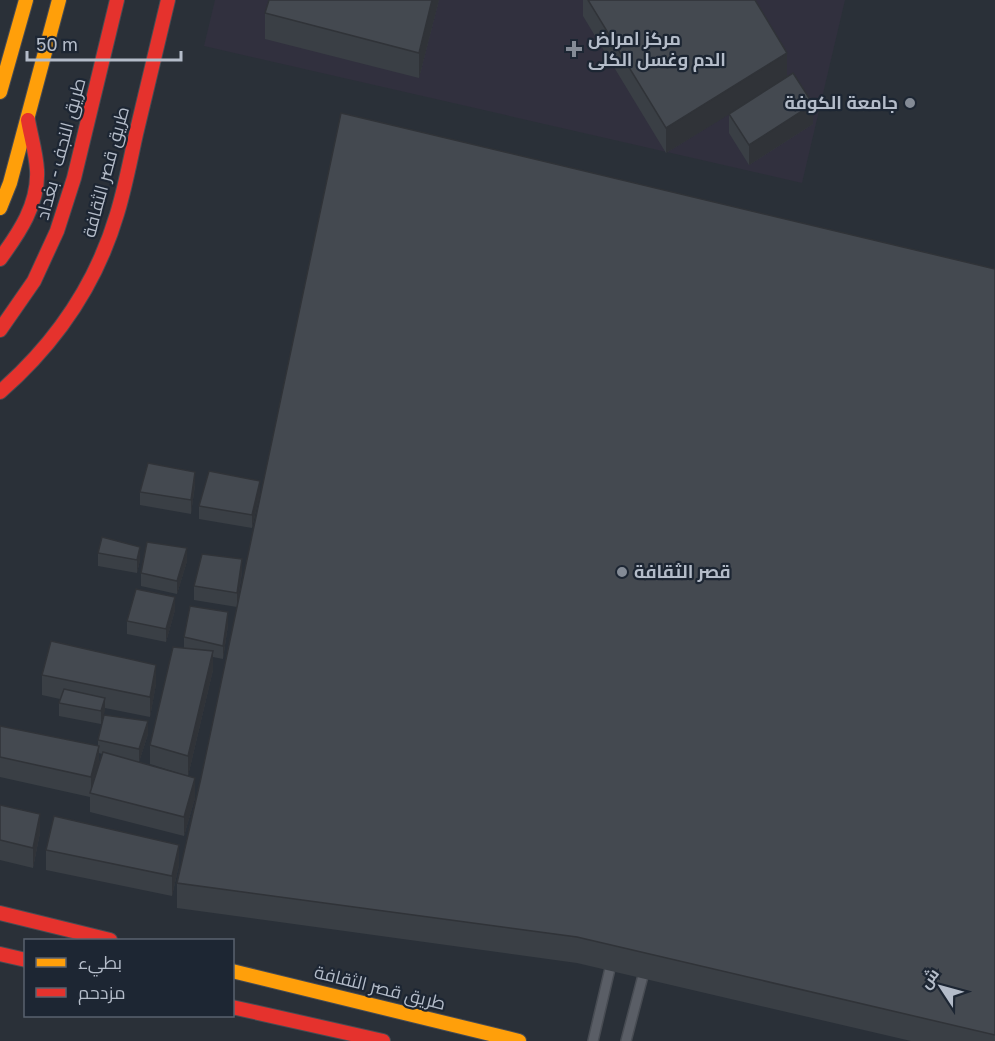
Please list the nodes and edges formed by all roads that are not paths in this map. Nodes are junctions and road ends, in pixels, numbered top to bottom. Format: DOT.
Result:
graph roads {
  1 [pos="26,0"];
  2 [pos="59,0"];
  3 [pos="117,0"];
  4 [pos="168,0"];
  5 [pos="0,24"];
  6 [pos="19,28"];
  7 [pos="0,92"];
  8 [pos="27,120"];
  9 [pos="0,208"];
  10 [pos="0,259"];
  11 [pos="0,330"];
  12 [pos="0,392"];
  13 [pos="0,913"];
  14 [pos="106,939"];
  15 [pos="615,945"];
  16 [pos="0,954"];
  17 [pos="24,960"];
  18 [pos="647,961"];
  19 [pos="234,971"];
  20 [pos="234,1007"];
  21 [pos="383,1041"];
  22 [pos="519,1041"];
  23 [pos="593,1041"];
  24 [pos="626,1041"];
  1 -- 6 [label="main road"];
  2 -- 8 [label="main road"];
  3 -- 11 [label="main road, طريق النجف - بغداد"];
  4 -- 12 [label="main road, طريق قصر الثقافة"];
  5 -- 6 [label="main road"];
  6 -- 7 [label="main road"];
  8 -- 9 [label="main road"];
  8 -- 10 [label="main road"];
  13 -- 14 [label="main road"];
  15 -- 23 [label="lane"];
  16 -- 17 [label="main road"];
  18 -- 24 [label="lane"];
  19 -- 22 [label="main road, طريق قصر الثقافة"];
  20 -- 21 [label="main road"];
}
